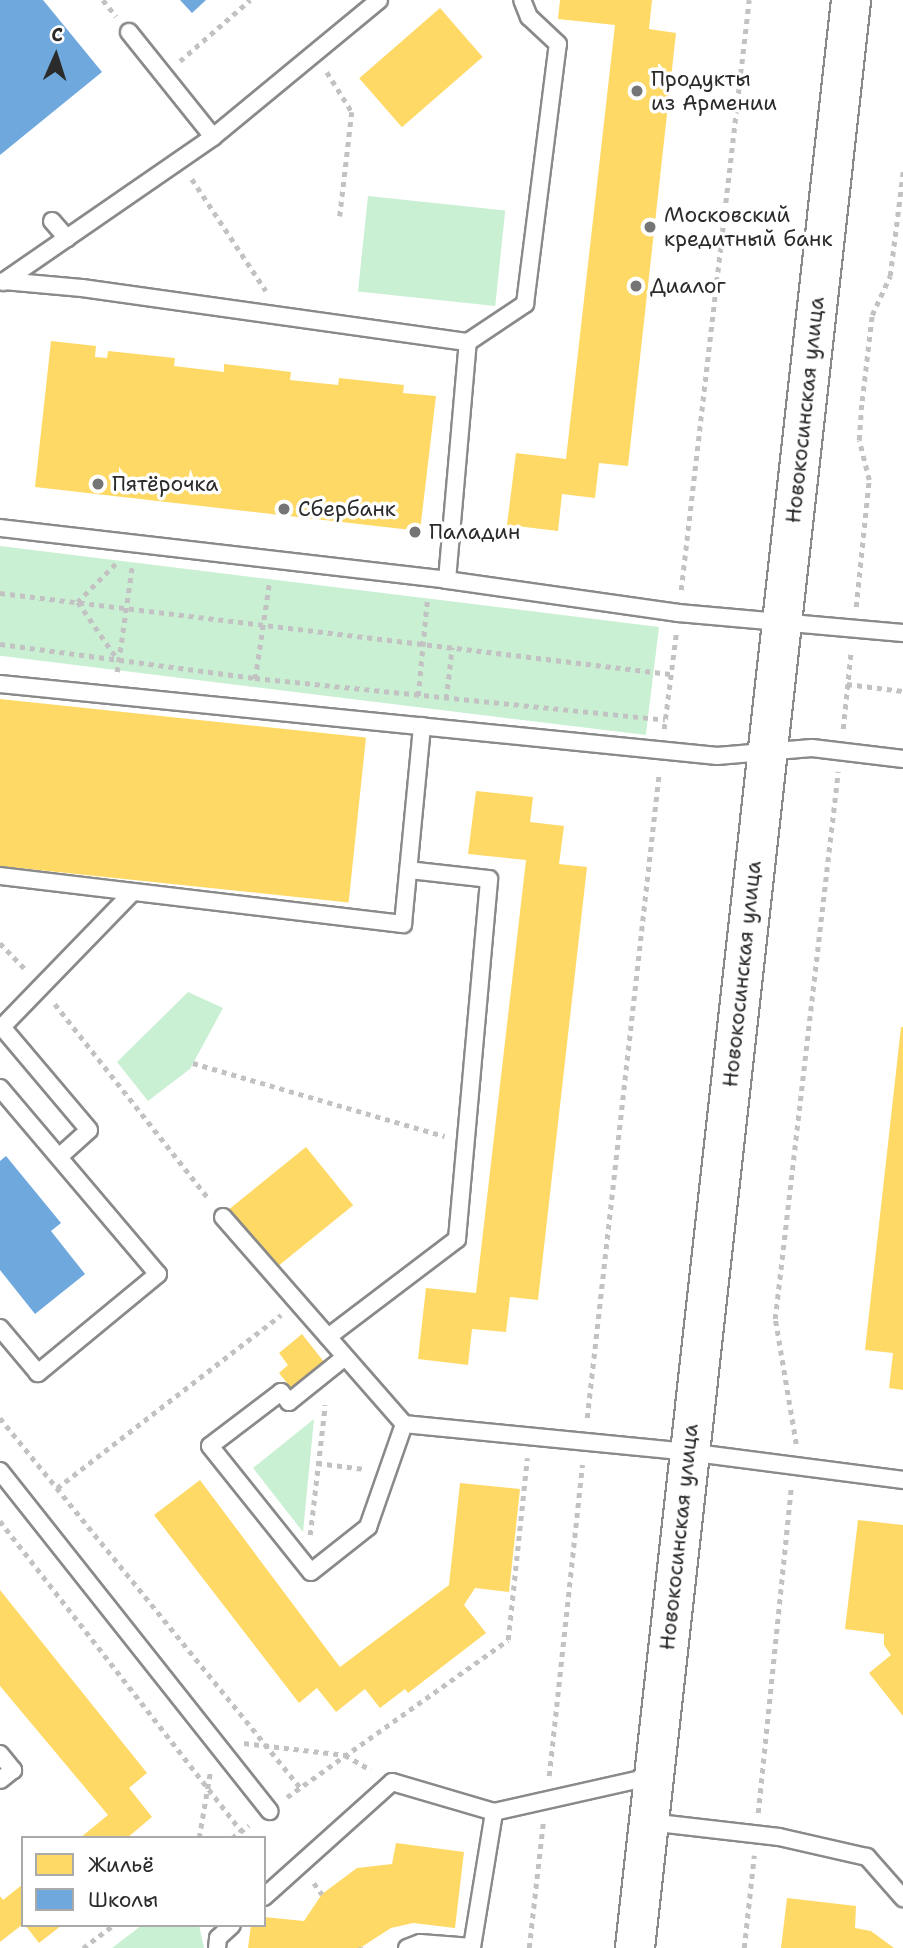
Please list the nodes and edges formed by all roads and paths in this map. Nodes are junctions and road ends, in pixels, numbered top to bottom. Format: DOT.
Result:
graph roads {
  1 [pos="250,0"];
  2 [pos="379,0"];
  3 [pos="522,0"];
  4 [pos="749,0"];
  5 [pos="851,0"];
  6 [pos="129,32"];
  7 [pos="314,50"];
  8 [pos="163,75"];
  9 [pos="213,137"];
  10 [pos="179,161"];
  11 [pos="903,171"];
  12 [pos="340,216"];
  13 [pos="52,221"];
  14 [pos="67,238"];
  15 [pos="2,282"];
  16 [pos="283,316"];
  17 [pos="468,342"];
  18 [pos="0,528"];
  19 [pos="136,544"];
  20 [pos="273,562"];
  21 [pos="428,578"];
  22 [pos="447,580"];
  23 [pos="0,593"];
  24 [pos="78,602"];
  25 [pos="126,608"];
  26 [pos="678,613"];
  27 [pos="782,622"];
  28 [pos="263,624"];
  29 [pos="853,629"];
  30 [pos="903,633"];
  31 [pos="423,644"];
  32 [pos="0,645"];
  33 [pos="452,647"];
  34 [pos="119,660"];
  35 [pos="670,674"];
  36 [pos="255,678"];
  37 [pos="0,684"];
  38 [pos="847,684"];
  39 [pos="903,691"];
  40 [pos="418,695"];
  41 [pos="114,696"];
  42 [pos="446,698"];
  43 [pos="250,709"];
  44 [pos="664,720"];
  45 [pos="419,726"];
  46 [pos="444,728"];
  47 [pos="661,750"];
  48 [pos="767,751"];
  49 [pos="841,751"];
  50 [pos="903,759"];
  51 [pos="409,870"];
  52 [pos="0,876"];
  53 [pos="133,892"];
  54 [pos="0,943"];
  55 [pos="41,986"];
  56 [pos="193,1063"];
  57 [pos="0,1088"];
  58 [pos="465,1142"];
  59 [pos="59,1157"];
  60 [pos="223,1217"];
  61 [pos="297,1303"];
  62 [pos="0,1328"];
  63 [pos="328,1337"];
  64 [pos="345,1357"];
  65 [pos="330,1369"];
  66 [pos="0,1418"];
  67 [pos="404,1424"];
  68 [pos="529,1437"];
  69 [pos="585,1441"];
  70 [pos="688,1452"];
  71 [pos="317,1463"];
  72 [pos="793,1466"];
  73 [pos="0,1471"];
  74 [pos="387,1472"];
  75 [pos="903,1480"];
  76 [pos="57,1488"];
  77 [pos="0,1521"];
  78 [pos="307,1567"];
  79 [pos="215,1742"];
  80 [pos="265,1744"];
  81 [pos="0,1754"];
  82 [pos="345,1755"];
  83 [pos="654,1776"];
  84 [pos="0,1780"];
  85 [pos="391,1782"];
  86 [pos="300,1787"];
  87 [pos="208,1790"];
  88 [pos="546,1800"];
  89 [pos="269,1811"];
  90 [pos="494,1812"];
  91 [pos="649,1822"];
  92 [pos="241,1831"];
  93 [pos="756,1835"];
  94 [pos="199,1836"];
  95 [pos="235,1836"];
  96 [pos="266,1895"];
  97 [pos="903,1898"];
  98 [pos="111,1927"];
  99 [pos="230,1927"];
  100 [pos="83,1948"];
  101 [pos="217,1948"];
  102 [pos="407,1948"];
  103 [pos="529,1948"];
  104 [pos="635,1948"];
  105 [pos="744,1948"];
  1 -- 8 [label="path"];
  2 -- 7 [label="lane"];
  3 -- 17 [label="lane"];
  4 -- 26 [label="path"];
  5 -- 27 [label="street, Новокосинская улица"];
  6 -- 8 [label="lane"];
  7 -- 9 [label="lane"];
  7 -- 12 [label="path"];
  8 -- 9 [label="lane"];
  9 -- 10 [label="lane"];
  10 -- 14 [label="lane"];
  10 -- 16 [label="path"];
  11 -- 29 [label="path"];
  13 -- 14 [label="lane"];
  14 -- 15 [label="lane"];
  15 -- 16 [label="lane"];
  16 -- 17 [label="lane"];
  17 -- 22 [label="lane"];
  18 -- 19 [label="lane"];
  19 -- 20 [label="lane"];
  19 -- 24 [label="path"];
  19 -- 25 [label="path"];
  20 -- 21 [label="lane"];
  20 -- 28 [label="path"];
  21 -- 22 [label="lane"];
  21 -- 31 [label="path"];
  22 -- 26 [label="lane"];
  23 -- 24 [label="path"];
  24 -- 25 [label="path"];
  24 -- 34 [label="path"];
  25 -- 28 [label="path"];
  25 -- 34 [label="path"];
  26 -- 27 [label="lane"];
  26 -- 35 [label="path"];
  27 -- 29 [label="lane"];
  27 -- 48 [label="street, Новокосинская улица"];
  28 -- 31 [label="path"];
  28 -- 36 [label="path"];
  29 -- 30 [label="lane"];
  29 -- 38 [label="path"];
  31 -- 33 [label="path"];
  31 -- 40 [label="path"];
  32 -- 34 [label="path"];
  33 -- 35 [label="path"];
  33 -- 42 [label="path"];
  34 -- 36 [label="path"];
  34 -- 41 [label="path"];
  35 -- 44 [label="path"];
  36 -- 40 [label="path"];
  36 -- 43 [label="path"];
  37 -- 41 [label="lane"];
  38 -- 39 [label="path"];
  38 -- 49 [label="path"];
  40 -- 42 [label="path"];
  40 -- 45 [label="path"];
  41 -- 43 [label="lane"];
  42 -- 44 [label="path"];
  42 -- 46 [label="path"];
  43 -- 45 [label="lane"];
  44 -- 47 [label="path"];
  45 -- 46 [label="lane"];
  45 -- 51 [label="lane"];
  46 -- 47 [label="lane"];
  47 -- 48 [label="lane"];
  47 -- 69 [label="path"];
  48 -- 49 [label="lane"];
  48 -- 70 [label="street, Новокосинская улица"];
  49 -- 50 [label="lane"];
  49 -- 72 [label="path"];
  51 -- 53 [label="lane"];
  51 -- 58 [label="lane"];
  52 -- 53 [label="lane"];
  53 -- 55 [label="lane"];
  54 -- 55 [label="path"];
  55 -- 59 [label="lane"];
  55 -- 60 [label="path"];
  56 -- 58 [label="path"];
  57 -- 59 [label="lane"];
  58 -- 63 [label="lane"];
  59 -- 62 [label="lane"];
  60 -- 61 [label="lane"];
  61 -- 63 [label="lane"];
  61 -- 76 [label="path"];
  63 -- 64 [label="lane"];
  64 -- 65 [label="lane"];
  64 -- 67 [label="lane"];
  65 -- 71 [label="path"];
  65 -- 78 [label="lane"];
  66 -- 76 [label="path"];
  67 -- 68 [label="lane"];
  67 -- 74 [label="lane"];
  68 -- 69 [label="lane"];
  68 -- 82 [label="path"];
  69 -- 70 [label="lane"];
  69 -- 88 [label="path"];
  70 -- 72 [label="lane"];
  70 -- 83 [label="street, Новокосинская улица"];
  71 -- 74 [label="path"];
  71 -- 78 [label="path"];
  72 -- 75 [label="lane"];
  72 -- 93 [label="path"];
  73 -- 79 [label="lane"];
  74 -- 78 [label="lane"];
  76 -- 80 [label="path"];
  77 -- 87 [label="path"];
  79 -- 80 [label="path"];
  79 -- 87 [label="path"];
  79 -- 89 [label="lane"];
  80 -- 82 [label="path"];
  80 -- 86 [label="path"];
  81 -- 84 [label="lane"];
  82 -- 85 [label="path"];
  82 -- 86 [label="path"];
  83 -- 88 [label="lane"];
  83 -- 91 [label="street, Новокосинская улица"];
  85 -- 90 [label="lane"];
  85 -- 96 [label="lane"];
  86 -- 89 [label="path"];
  87 -- 92 [label="path"];
  87 -- 94 [label="path"];
  88 -- 90 [label="lane"];
  88 -- 103 [label="path"];
  89 -- 92 [label="path"];
  90 -- 102 [label="lane"];
  91 -- 93 [label="lane"];
  91 -- 104 [label="street, Новокосинская улица"];
  92 -- 95 [label="path"];
  93 -- 97 [label="lane"];
  93 -- 105 [label="path"];
  98 -- 100 [label="path"];
  99 -- 101 [label="lane"];
}
